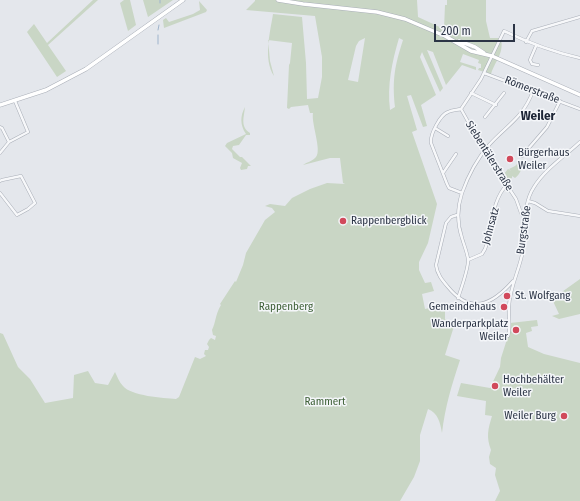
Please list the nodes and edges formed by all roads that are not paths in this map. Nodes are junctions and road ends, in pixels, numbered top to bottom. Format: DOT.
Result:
graph roads {
  1 [pos="183,0"];
  2 [pos="278,0"];
  3 [pos="580,17"];
  4 [pos="526,42"];
  5 [pos="536,46"];
  6 [pos="492,56"];
  7 [pos="580,58"];
  8 [pos="538,65"];
  9 [pos="484,73"];
  10 [pos="533,91"];
  11 [pos="471,93"];
  12 [pos="504,93"];
  13 [pos="580,95"];
  14 [pos="15,100"];
  15 [pos="560,101"];
  16 [pos="0,105"];
  17 [pos="496,105"];
  18 [pos="461,109"];
  19 [pos="580,109"];
  20 [pos="485,117"];
  21 [pos="0,127"];
  22 [pos="435,128"];
  23 [pos="448,136"];
  24 [pos="9,142"];
  25 [pos="580,142"];
  26 [pos="485,152"];
  27 [pos="0,154"];
  28 [pos="456,154"];
  29 [pos="522,156"];
  30 [pos="443,174"];
  31 [pos="0,182"];
  32 [pos="507,185"];
  33 [pos="0,193"];
  34 [pos="462,193"];
  35 [pos="528,201"];
  36 [pos="458,214"];
  37 [pos="580,216"];
  38 [pos="525,219"];
  39 [pos="468,260"];
  40 [pos="513,281"];
  41 [pos="458,298"];
  42 [pos="508,336"];
  1 -- 14 [label="main road"];
  2 -- 6 [label="main road"];
  3 -- 4 [label="street"];
  4 -- 5 [label="street"];
  4 -- 6 [label="street, Siebentälerstraße"];
  5 -- 7 [label="street"];
  5 -- 8 [label="street"];
  6 -- 9 [label="street, Siebentälerstraße"];
  6 -- 13 [label="main road"];
  9 -- 10 [label="street, Römerstraße"];
  9 -- 11 [label="street, Siebentälerstraße"];
  10 -- 15 [label="street, Römerstraße"];
  10 -- 26 [label="street"];
  11 -- 17 [label="street"];
  11 -- 18 [label="street, Siebentälerstraße"];
  12 -- 17 [label="street, Siebentälerstraße"];
  14 -- 16 [label="main road"];
  14 -- 24 [label="street"];
  15 -- 19 [label="street, Römerstraße"];
  15 -- 29 [label="street"];
  17 -- 20 [label="street, Siebentälerstraße"];
  18 -- 22 [label="street"];
  18 -- 26 [label="street, Siebentälerstraße"];
  21 -- 24 [label="street"];
  22 -- 23 [label="street"];
  22 -- 30 [label="street"];
  24 -- 27 [label="street"];
  25 -- 35 [label="street, Burgstraße"];
  26 -- 32 [label="street, Siebentälerstraße"];
  26 -- 34 [label="street"];
  28 -- 30 [label="street"];
  30 -- 34 [label="street"];
  31 -- 33 [label="street"];
  32 -- 38 [label="street, Siebentälerstraße"];
  32 -- 39 [label="street, Johnsatz"];
  34 -- 36 [label="street"];
  35 -- 37 [label="street"];
  35 -- 38 [label="street, Burgstraße"];
  36 -- 39 [label="street"];
  36 -- 41 [label="street"];
  38 -- 40 [label="street, Burgstraße"];
  39 -- 41 [label="street"];
  40 -- 41 [label="street"];
  40 -- 42 [label="street, Burgstraße"];
}
